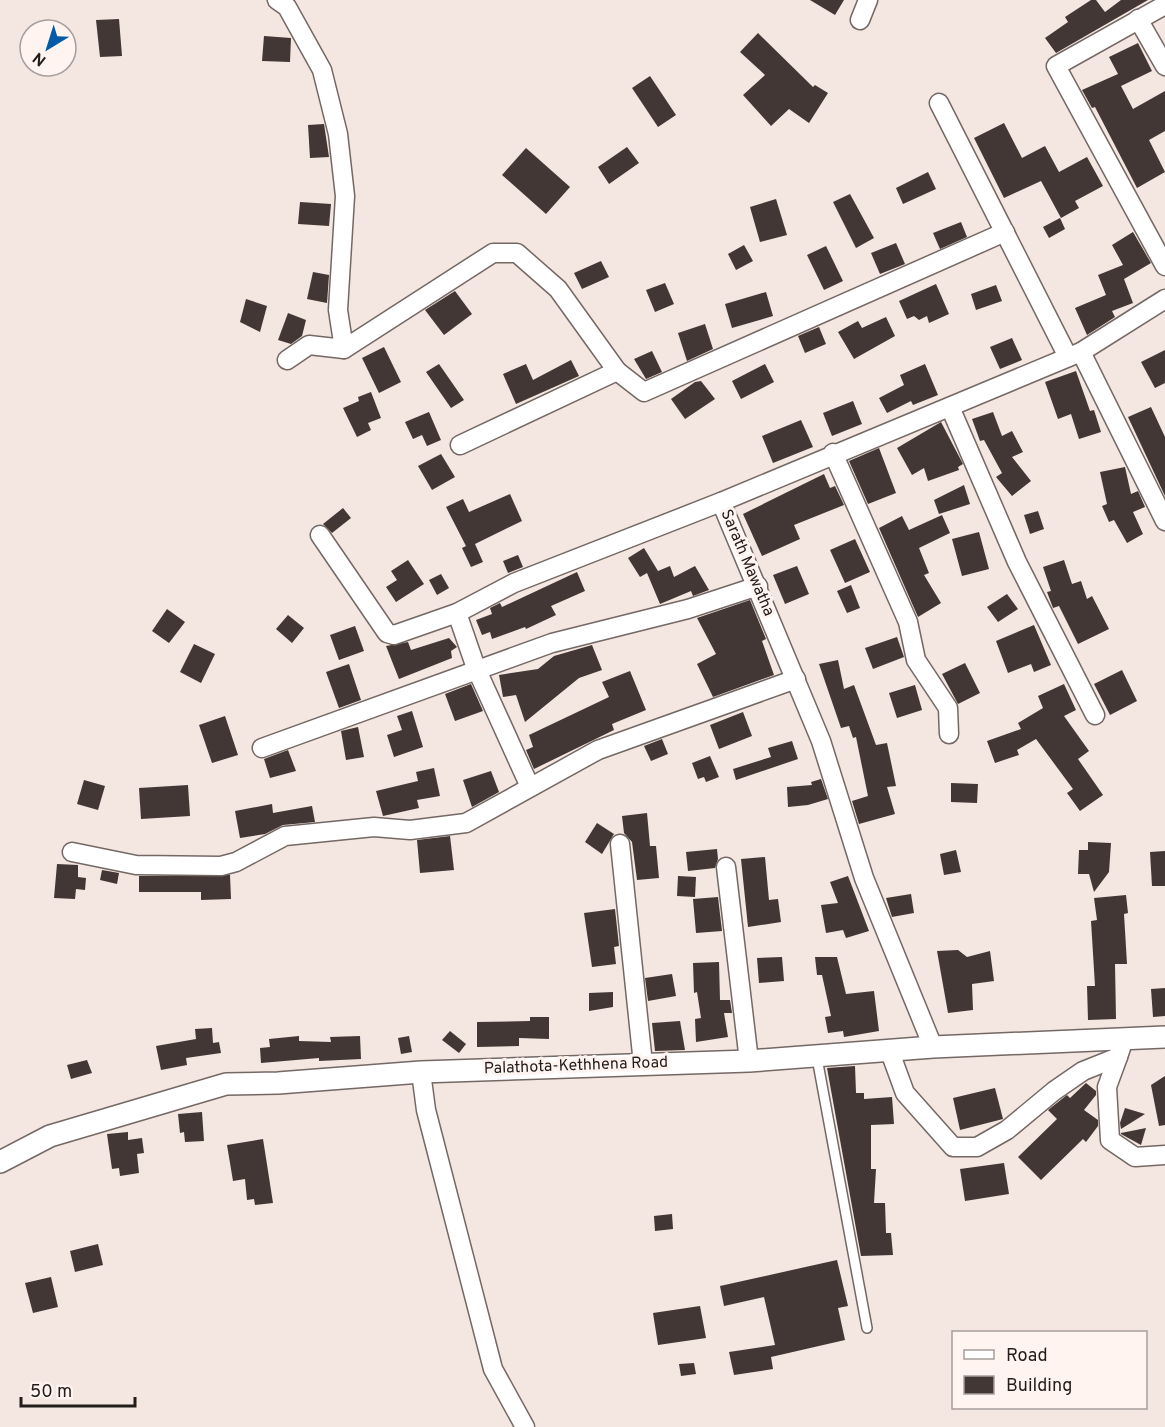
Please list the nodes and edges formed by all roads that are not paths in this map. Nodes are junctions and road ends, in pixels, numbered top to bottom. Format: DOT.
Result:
graph roads {
  1 [pos="277,0"];
  2 [pos="868,0"];
  3 [pos="1165,5"];
  4 [pos="1138,19"];
  5 [pos="860,20"];
  6 [pos="1165,66"];
  7 [pos="939,103"];
  8 [pos="1005,232"];
  9 [pos="1165,266"];
  10 [pos="1165,299"];
  11 [pos="344,349"];
  12 [pos="1074,355"];
  13 [pos="287,360"];
  14 [pos="617,371"];
  15 [pos="950,407"];
  16 [pos="460,445"];
  17 [pos="833,453"];
  18 [pos="721,502"];
  19 [pos="1165,521"];
  20 [pos="320,535"];
  21 [pos="758,586"];
  22 [pos="457,613"];
  23 [pos="476,668"];
  24 [pos="796,679"];
  25 [pos="1095,715"];
  26 [pos="949,734"];
  27 [pos="262,748"];
  28 [pos="530,787"];
  29 [pos="620,844"];
  30 [pos="72,852"];
  31 [pos="726,867"];
  32 [pos="1165,1037"];
  33 [pos="933,1047"];
  34 [pos="1121,1048"];
  35 [pos="890,1052"];
  36 [pos="817,1058"];
  37 [pos="749,1061"];
  38 [pos="643,1064"];
  39 [pos="421,1072"];
  40 [pos="1165,1155"];
  41 [pos="0,1162"];
  42 [pos="867,1328"];
  43 [pos="525,1427"];
  1 -- 11 [label="street"];
  2 -- 5 [label="street"];
  3 -- 4 [label="street"];
  4 -- 6 [label="street"];
  4 -- 9 [label="street"];
  7 -- 8 [label="street"];
  8 -- 12 [label="street"];
  8 -- 14 [label="street"];
  10 -- 12 [label="street, Sarath Mawatha"];
  11 -- 13 [label="street"];
  11 -- 14 [label="street"];
  12 -- 15 [label="street, Sarath Mawatha"];
  12 -- 19 [label="street"];
  14 -- 16 [label="street"];
  15 -- 17 [label="street, Sarath Mawatha"];
  15 -- 25 [label="street"];
  17 -- 18 [label="street, Sarath Mawatha"];
  17 -- 26 [label="street"];
  18 -- 21 [label="street, Sarath Mawatha"];
  18 -- 22 [label="street"];
  20 -- 22 [label="street"];
  21 -- 23 [label="street"];
  21 -- 24 [label="street, Sarath Mawatha"];
  22 -- 23 [label="street"];
  23 -- 27 [label="street"];
  23 -- 28 [label="street"];
  24 -- 28 [label="street"];
  24 -- 33 [label="street, Sarath Mawatha"];
  28 -- 30 [label="street"];
  29 -- 38 [label="street"];
  31 -- 37 [label="street"];
  32 -- 34 [label="street, Palathota-Kethhena Road"];
  33 -- 34 [label="street, Palathota-Kethhena Road"];
  33 -- 35 [label="street, Palathota-Kethhena Road"];
  34 -- 35 [label="street"];
  34 -- 40 [label="street"];
  35 -- 36 [label="street, Palathota-Kethhena Road"];
  36 -- 37 [label="street, Palathota-Kethhena Road"];
  36 -- 42 [label="lane"];
  37 -- 38 [label="street, Palathota-Kethhena Road"];
  38 -- 39 [label="street, Palathota-Kethhena Road"];
  39 -- 41 [label="street, Palathota-Kethhena Road"];
  39 -- 43 [label="street"];
}
